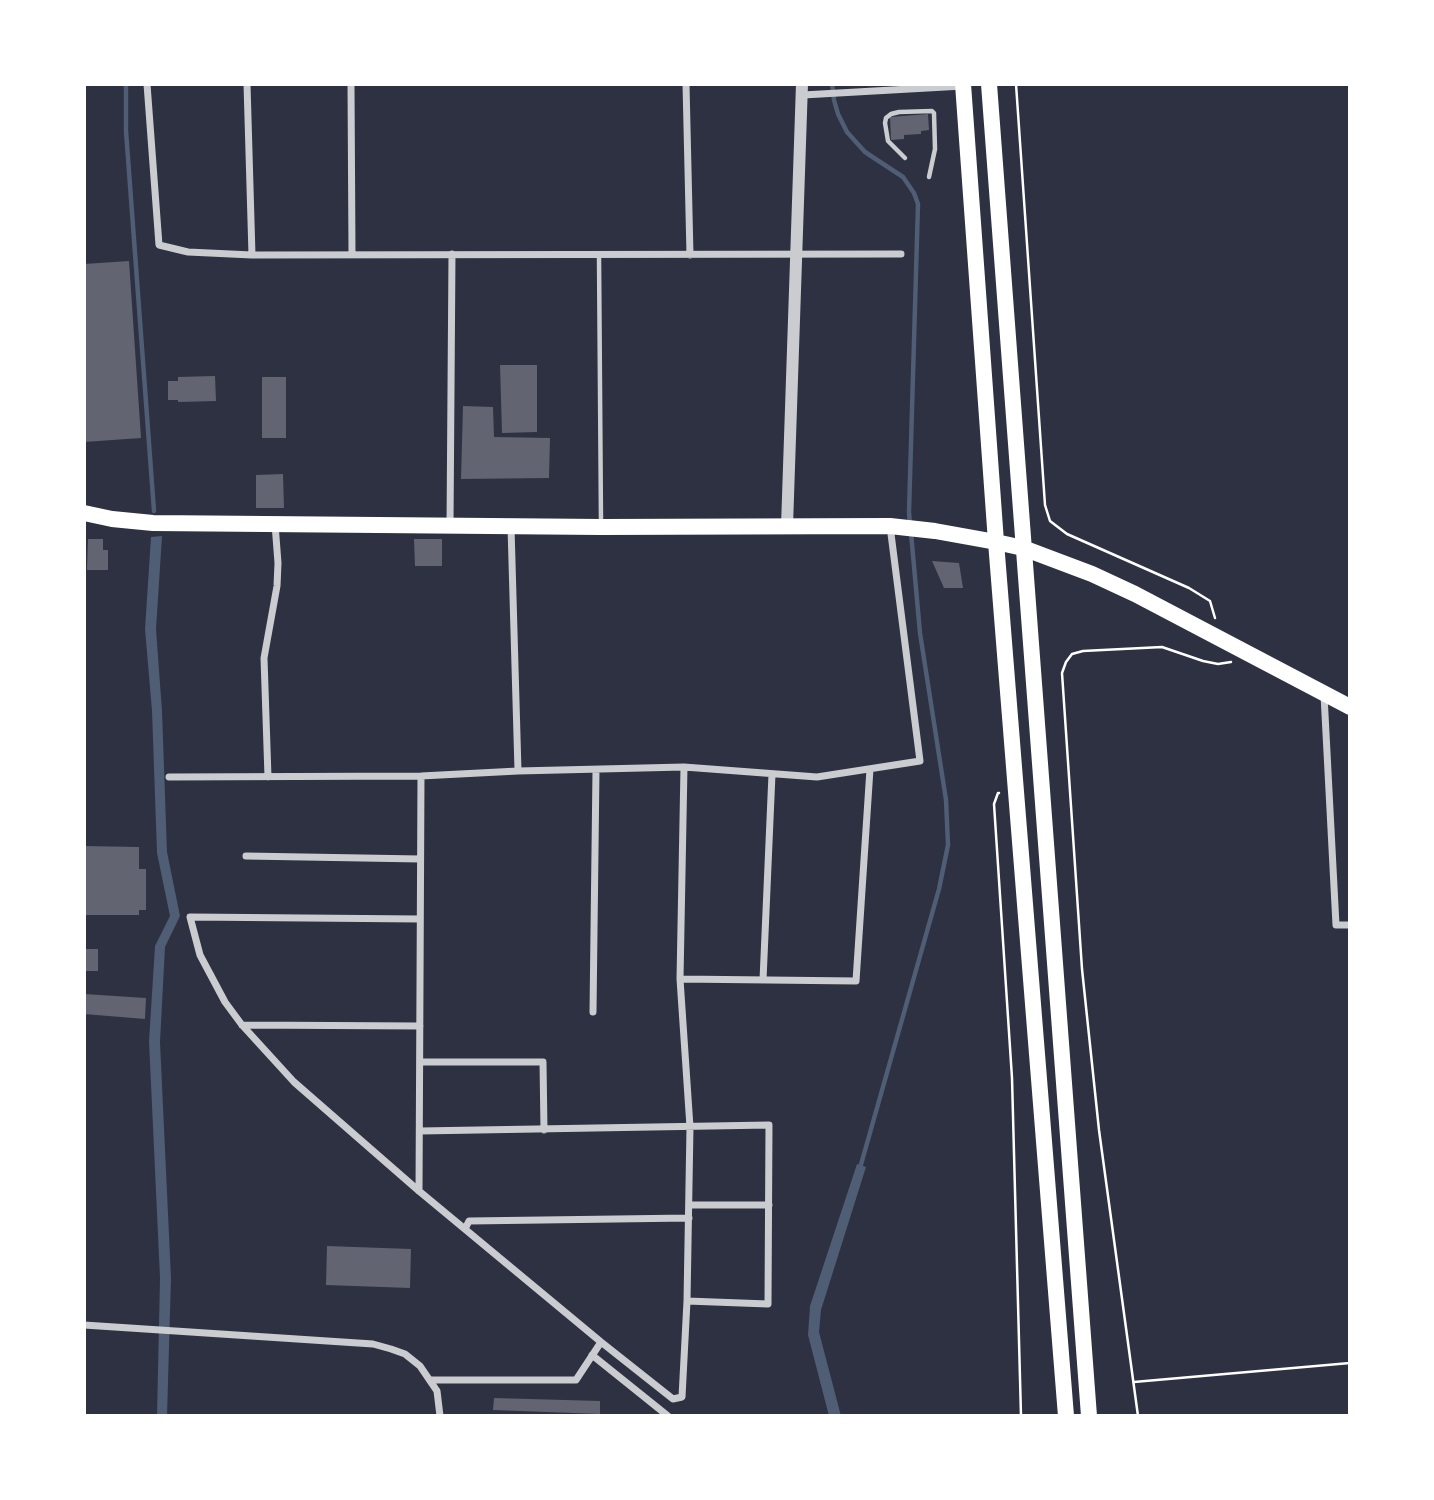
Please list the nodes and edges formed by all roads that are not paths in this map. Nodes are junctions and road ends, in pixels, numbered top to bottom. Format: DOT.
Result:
graph roads {
  1 [pos="147,84"];
  2 [pos="247,84"];
  3 [pos="351,84"];
  4 [pos="686,84"];
  5 [pos="989,84"];
  6 [pos="963,85"];
  7 [pos="802,89"];
  8 [pos="905,158"];
  9 [pos="929,177"];
  10 [pos="352,254"];
  11 [pos="452,254"];
  12 [pos="901,254"];
  13 [pos="599,255"];
  14 [pos="690,255"];
  15 [pos="796,255"];
  16 [pos="252,256"];
  17 [pos="84,513"];
  18 [pos="275,523"];
  19 [pos="450,526"];
  20 [pos="511,526"];
  21 [pos="787,526"];
  22 [pos="890,526"];
  23 [pos="601,527"];
  24 [pos="996,542"];
  25 [pos="1023,548"];
  26 [pos="1324,693"];
  27 [pos="1350,707"];
  28 [pos="684,767"];
  29 [pos="870,769"];
  30 [pos="596,770"];
  31 [pos="518,771"];
  32 [pos="772,774"];
  33 [pos="421,776"];
  34 [pos="169,777"];
  35 [pos="268,777"];
  36 [pos="246,856"];
  37 [pos="420,859"];
  38 [pos="420,919"];
  39 [pos="1350,925"];
  40 [pos="680,979"];
  41 [pos="763,980"];
  42 [pos="593,1012"];
  43 [pos="242,1025"];
  44 [pos="420,1026"];
  45 [pos="420,1062"];
  46 [pos="690,1127"];
  47 [pos="544,1130"];
  48 [pos="420,1131"];
  49 [pos="419,1191"];
  50 [pos="689,1205"];
  51 [pos="769,1205"];
  52 [pos="689,1218"];
  53 [pos="465,1229"];
  54 [pos="687,1301"];
  55 [pos="84,1325"];
  56 [pos="601,1342"];
  57 [pos="593,1355"];
  58 [pos="430,1380"];
  59 [pos="440,1416"];
  60 [pos="668,1416"];
  61 [pos="1066,1416"];
  62 [pos="1089,1416"];
  1 -- 16 [label="street"];
  2 -- 16 [label="street"];
  3 -- 10 [label="street"];
  4 -- 14 [label="street"];
  5 -- 25 [label="highway"];
  6 -- 7 [label="street"];
  6 -- 24 [label="highway"];
  7 -- 15 [label="street"];
  8 -- 9 [label="lane"];
  10 -- 11 [label="street"];
  10 -- 16 [label="street"];
  11 -- 13 [label="street"];
  11 -- 19 [label="street"];
  12 -- 15 [label="street"];
  13 -- 14 [label="street"];
  13 -- 23 [label="lane"];
  14 -- 15 [label="street"];
  15 -- 21 [label="street"];
  17 -- 18 [label="highway"];
  18 -- 19 [label="highway"];
  18 -- 35 [label="street"];
  19 -- 20 [label="highway"];
  20 -- 23 [label="highway"];
  20 -- 31 [label="street"];
  21 -- 22 [label="highway"];
  21 -- 23 [label="highway"];
  22 -- 24 [label="highway"];
  22 -- 29 [label="street"];
  24 -- 25 [label="highway"];
  24 -- 61 [label="highway"];
  25 -- 26 [label="highway"];
  25 -- 62 [label="highway"];
  26 -- 27 [label="highway"];
  26 -- 39 [label="street"];
  28 -- 30 [label="street"];
  28 -- 32 [label="street"];
  28 -- 40 [label="street"];
  29 -- 32 [label="street"];
  29 -- 41 [label="street"];
  30 -- 31 [label="street"];
  30 -- 42 [label="street"];
  31 -- 33 [label="street"];
  32 -- 41 [label="street"];
  33 -- 35 [label="street"];
  33 -- 37 [label="street"];
  34 -- 35 [label="street"];
  36 -- 37 [label="street"];
  37 -- 38 [label="street"];
  38 -- 43 [label="street"];
  38 -- 44 [label="street"];
  40 -- 41 [label="street"];
  40 -- 46 [label="street"];
  43 -- 44 [label="street"];
  43 -- 49 [label="street"];
  44 -- 45 [label="street"];
  45 -- 47 [label="street"];
  45 -- 48 [label="street"];
  46 -- 47 [label="street"];
  46 -- 50 [label="street"];
  46 -- 51 [label="street"];
  47 -- 48 [label="street"];
  48 -- 49 [label="street"];
  49 -- 53 [label="street"];
  50 -- 51 [label="street"];
  50 -- 52 [label="street"];
  51 -- 54 [label="street"];
  52 -- 53 [label="street"];
  52 -- 54 [label="street"];
  53 -- 56 [label="street"];
  54 -- 56 [label="street"];
  55 -- 58 [label="street"];
  56 -- 57 [label="street"];
  57 -- 58 [label="street"];
  57 -- 60 [label="street"];
  58 -- 59 [label="street"];
}
